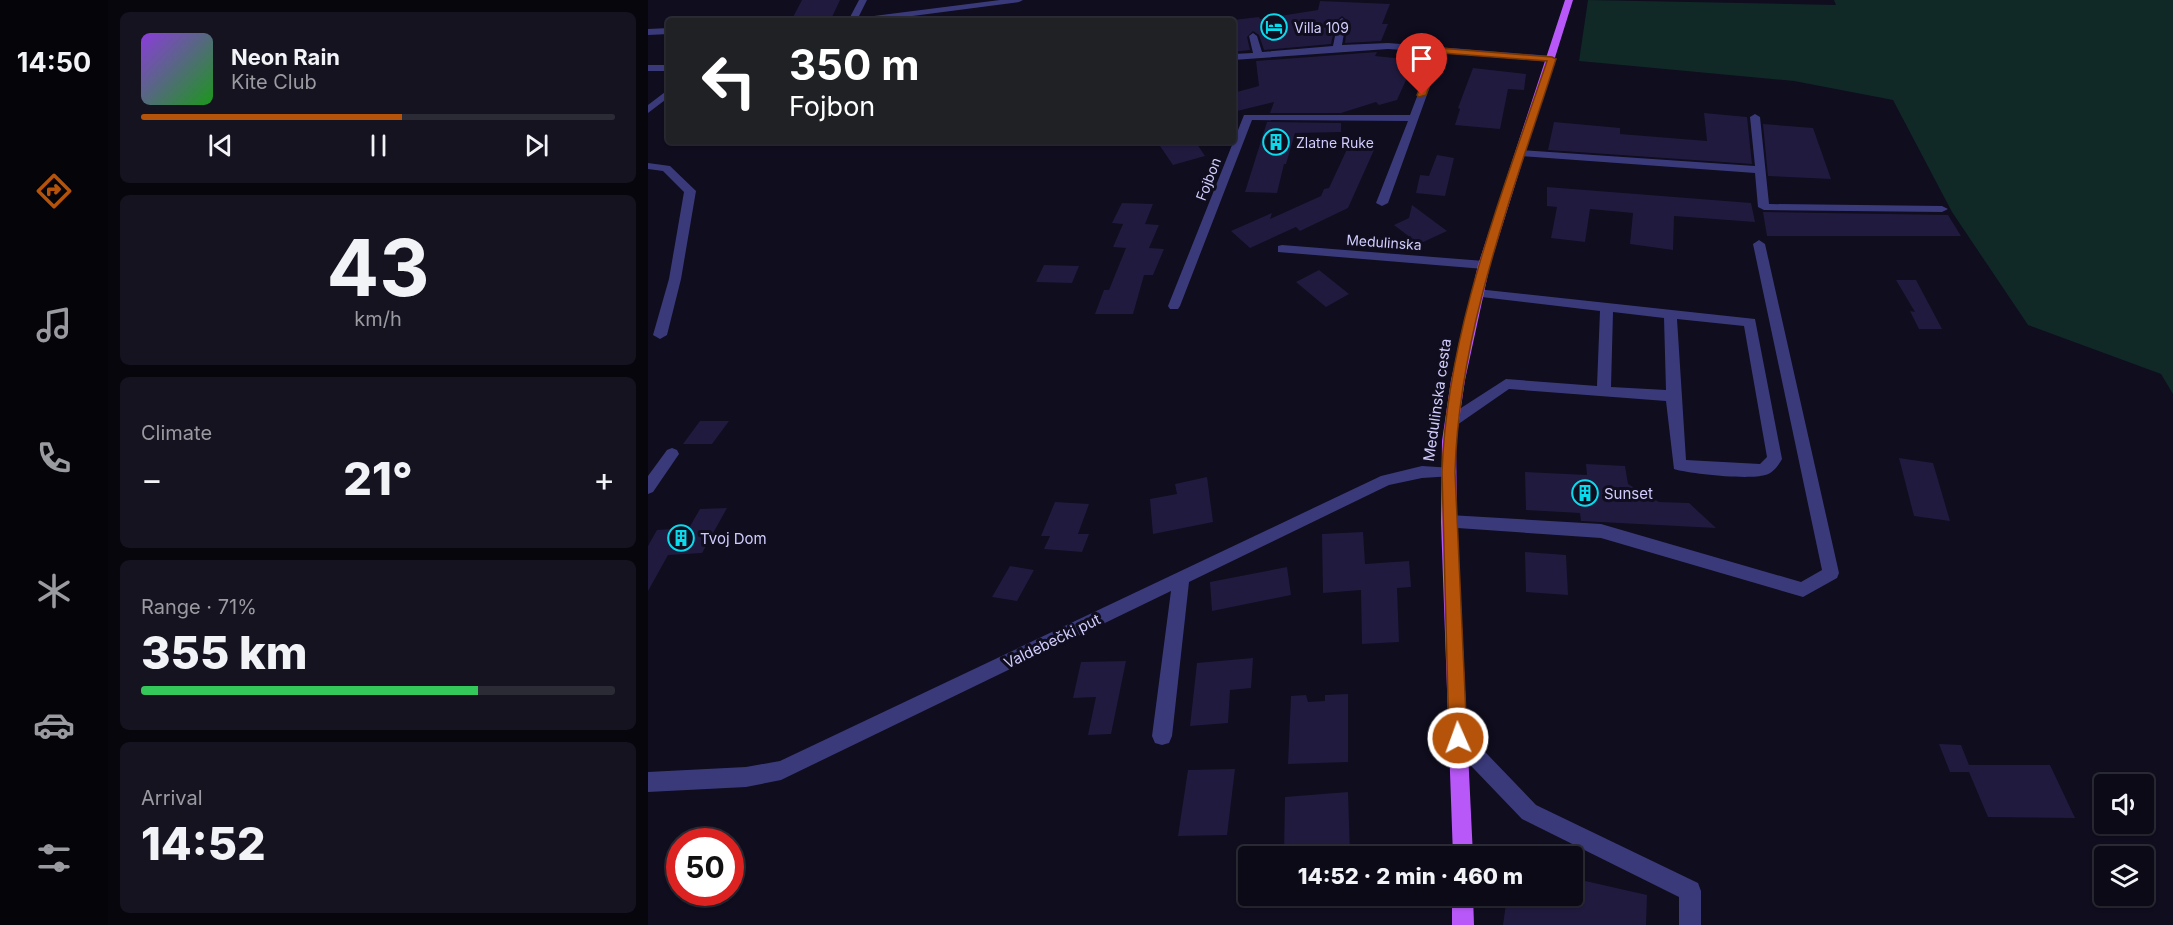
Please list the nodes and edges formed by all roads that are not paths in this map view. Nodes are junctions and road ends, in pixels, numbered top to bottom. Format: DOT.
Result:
graph roads {
  1 [pos="863,0"];
  2 [pos="1019,0"];
  3 [pos="1569,0"];
  4 [pos="937,9"];
  5 [pos="854,18"];
  6 [pos="874,18"];
  7 [pos="937,18"];
  8 [pos="1342,21"];
  9 [pos="666,31"];
  10 [pos="648,32"];
  11 [pos="1253,36"];
  12 [pos="1337,48"];
  13 [pos="1439,50"];
  14 [pos="1258,53"];
  15 [pos="1236,57"];
  16 [pos="1552,59"];
  17 [pos="648,68"];
  18 [pos="666,68"];
  19 [pos="666,95"];
  20 [pos="648,110"];
  21 [pos="1755,117"];
  22 [pos="1413,118"];
  23 [pos="1522,153"];
  24 [pos="648,166"];
  25 [pos="1760,170"];
  26 [pos="1382,202"];
  27 [pos="1942,209"];
  28 [pos="1759,244"];
  29 [pos="1282,249"];
  30 [pos="1484,265"];
  31 [pos="1477,293"];
  32 [pos="1174,306"];
  33 [pos="1607,307"];
  34 [pos="1670,314"];
  35 [pos="660,335"];
  36 [pos="1604,391"];
  37 [pos="1673,396"];
  38 [pos="1452,421"];
  39 [pos="672,454"];
  40 [pos="1448,472"];
  41 [pos="648,488"];
  42 [pos="1449,522"];
  43 [pos="1181,579"];
  44 [pos="1162,736"];
  45 [pos="1458,738"];
  46 [pos="648,782"];
  47 [pos="1462,846"];
  48 [pos="1463,906"];
  49 [pos="1463,925"];
  50 [pos="1690,925"];
  1 -- 5 [label="street"];
  2 -- 4 [label="street"];
  3 -- 16 [label="main road, Medulinska cesta"];
  4 -- 6 [label="street"];
  4 -- 7 [label="street"];
  8 -- 12 [label="street"];
  9 -- 10 [label="street"];
  11 -- 14 [label="street"];
  12 -- 13 [label="street"];
  12 -- 14 [label="street"];
  13 -- 16 [label="street"];
  13 -- 22 [label="street"];
  14 -- 15 [label="street"];
  16 -- 23 [label="main road, Medulinska cesta"];
  17 -- 18 [label="street"];
  19 -- 20 [label="street"];
  21 -- 25 [label="street"];
  22 -- 26 [label="street"];
  22 -- 32 [label="street, Fojbon"];
  23 -- 25 [label="street"];
  23 -- 30 [label="main road, Medulinska cesta"];
  24 -- 35 [label="street"];
  25 -- 27 [label="street"];
  28 -- 42 [label="street"];
  29 -- 30 [label="street, Medulinska"];
  30 -- 31 [label="main road, Medulinska cesta"];
  31 -- 33 [label="street"];
  31 -- 38 [label="main road, Medulinska cesta"];
  33 -- 34 [label="street"];
  33 -- 36 [label="street"];
  34 -- 37 [label="street"];
  34 -- 37 [label="street"];
  36 -- 37 [label="street"];
  36 -- 38 [label="street"];
  38 -- 40 [label="main road, Medulinska cesta"];
  39 -- 41 [label="street"];
  40 -- 42 [label="main road, Medulinska cesta"];
  40 -- 43 [label="street, Valdebečki put"];
  42 -- 45 [label="main road, Medulinska cesta"];
  43 -- 44 [label="street"];
  43 -- 46 [label="street, Valdebečki put"];
  45 -- 47 [label="main road, Medulinska cesta"];
  45 -- 50 [label="street"];
  48 -- 49 [label="main road"];
}
